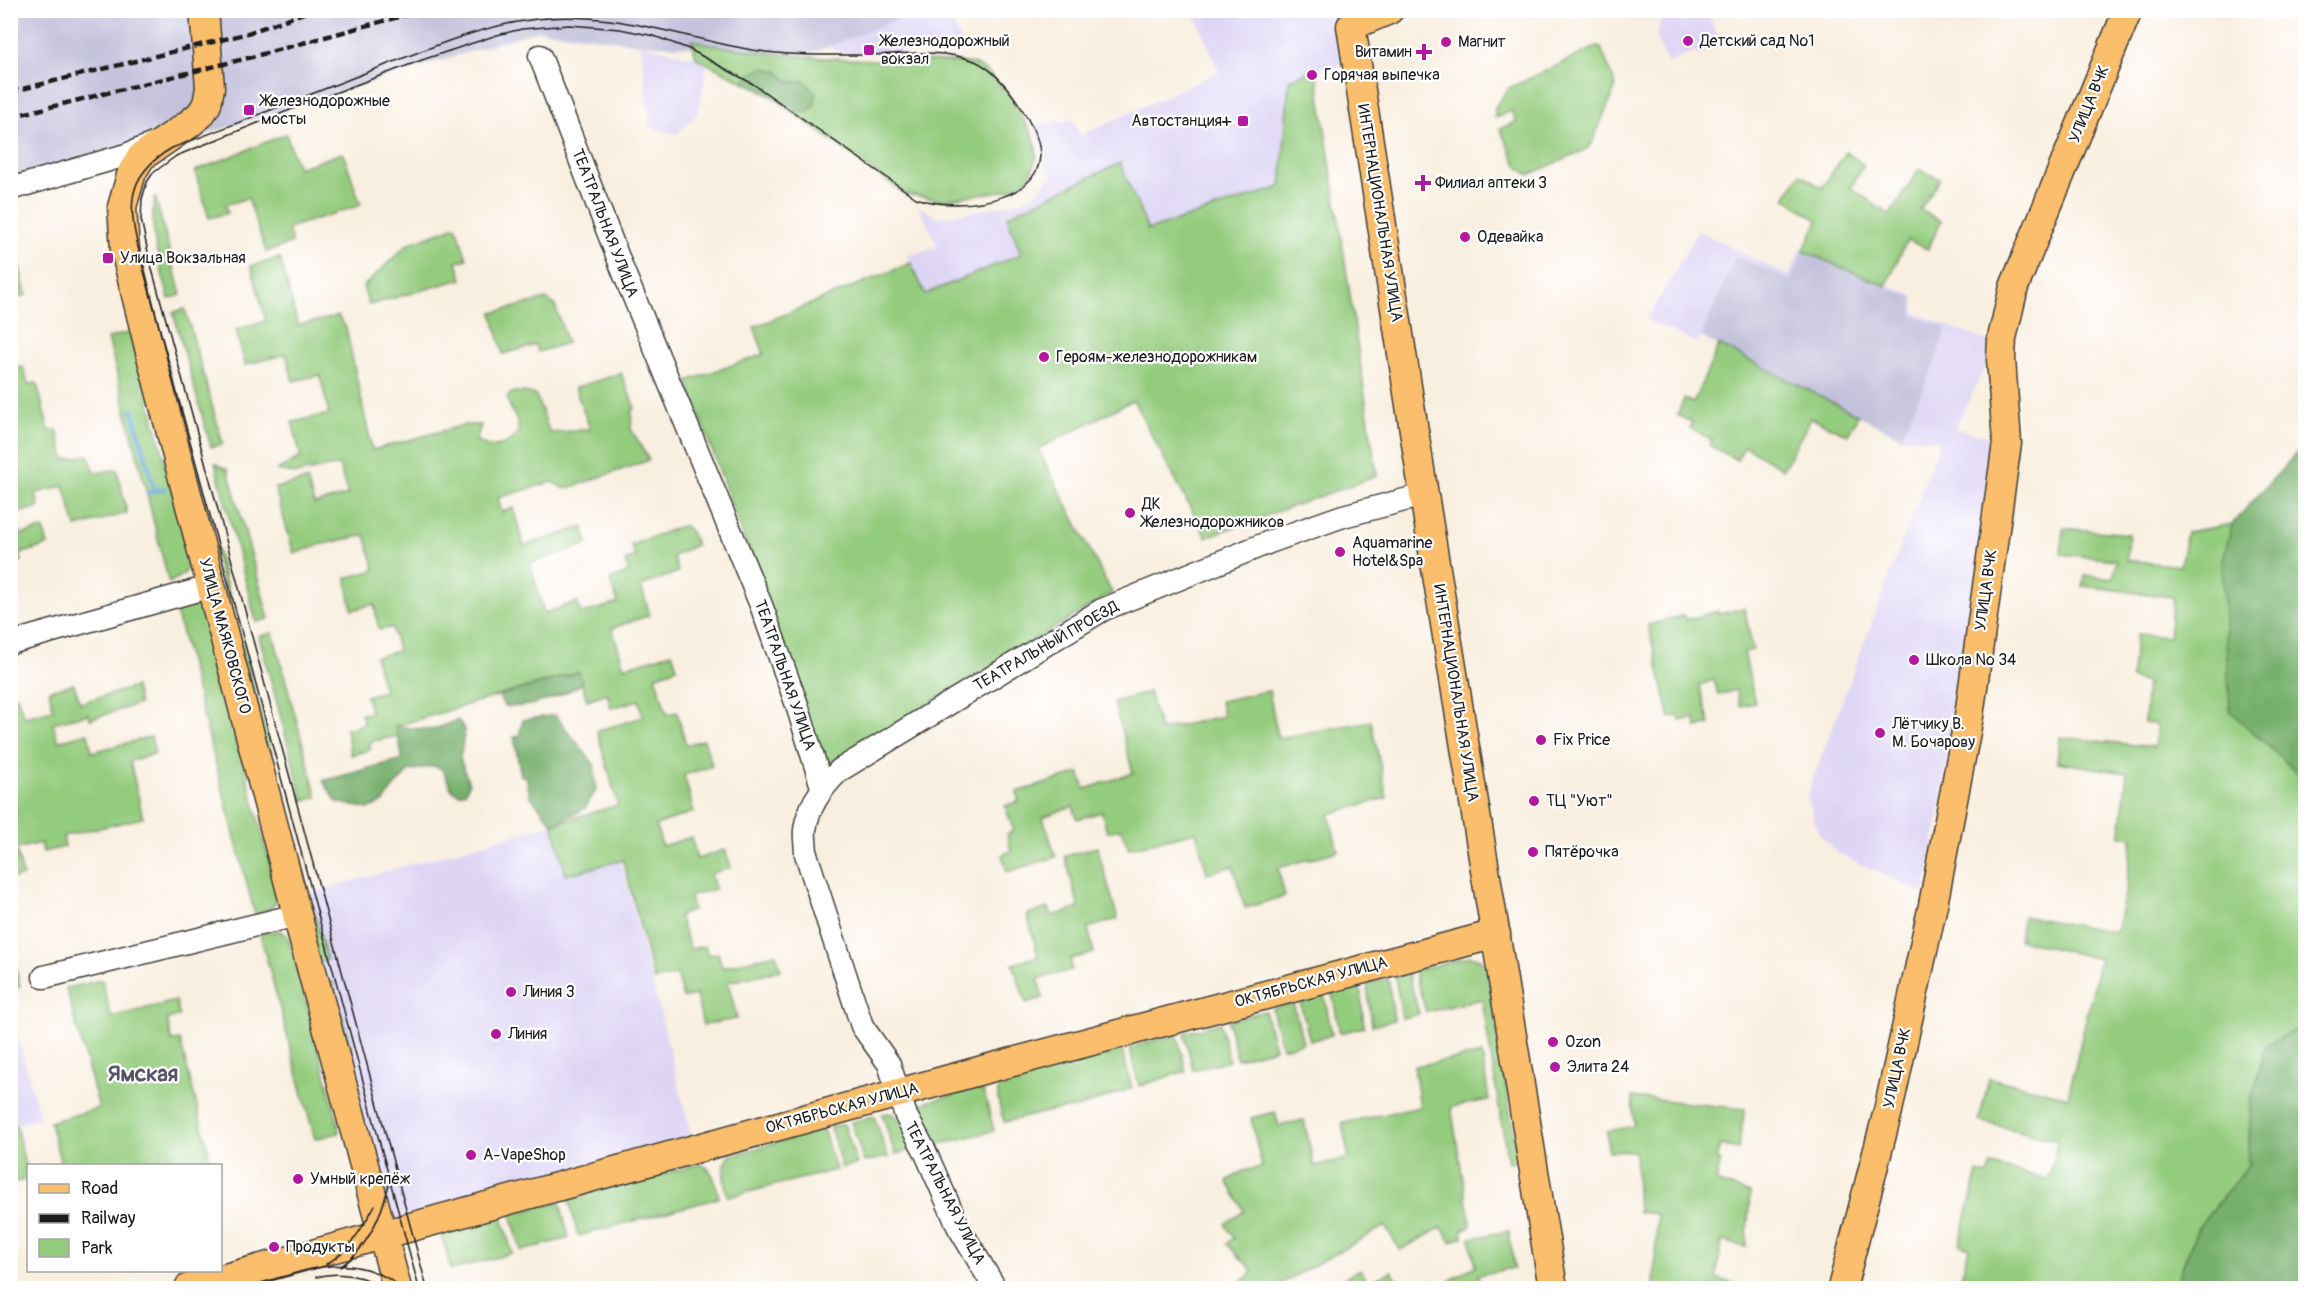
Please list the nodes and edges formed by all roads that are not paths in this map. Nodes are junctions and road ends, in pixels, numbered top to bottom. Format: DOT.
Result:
graph roads {
  1 [pos="204,10"];
  2 [pos="1389,10"];
  3 [pos="2128,10"];
  4 [pos="540,56"];
  5 [pos="172,136"];
  6 [pos="81,169"];
  7 [pos="126,187"];
  8 [pos="10,189"];
  9 [pos="1424,495"];
  10 [pos="212,586"];
  11 [pos="10,643"];
  12 [pos="822,787"];
  13 [pos="297,915"];
  14 [pos="1496,934"];
  15 [pos="44,977"];
  16 [pos="898,1094"];
  17 [pos="383,1234"];
  18 [pos="189,1288"];
  19 [pos="398,1288"];
  20 [pos="995,1288"];
  21 [pos="1553,1288"];
  22 [pos="1842,1288"];
  1 -- 5 [label="main road, УЛИЦА МАЯКОВСКОГО"];
  2 -- 9 [label="main road, ИНТЕРНАЦИОНАЛЬНАЯ УЛИЦА"];
  3 -- 22 [label="main road, УЛИЦА ВЧК"];
  4 -- 12 [label="street, ТЕАТРАЛЬНАЯ УЛИЦА"];
  5 -- 6 [label="street"];
  5 -- 7 [label="main road, УЛИЦА МАЯКОВСКОГО"];
  6 -- 7 [label="street"];
  6 -- 8 [label="street"];
  7 -- 10 [label="main road, УЛИЦА МАЯКОВСКОГО"];
  9 -- 12 [label="street, ТЕАТРАЛЬНЫЙ ПРОЕЗД"];
  9 -- 14 [label="main road, ИНТЕРНАЦИОНАЛЬНАЯ УЛИЦА"];
  10 -- 11 [label="street"];
  10 -- 13 [label="main road, УЛИЦА МАЯКОВСКОГО"];
  12 -- 16 [label="street, ТЕАТРАЛЬНАЯ УЛИЦА"];
  13 -- 15 [label="street"];
  13 -- 17 [label="main road, УЛИЦА МАЯКОВСКОГО"];
  14 -- 16 [label="main road, ОКТЯБРЬСКАЯ УЛИЦА"];
  14 -- 21 [label="main road, ИНТЕРНАЦИОНАЛЬНАЯ УЛИЦА"];
  16 -- 17 [label="main road, ОКТЯБРЬСКАЯ УЛИЦА"];
  16 -- 20 [label="street, ТЕАТРАЛЬНАЯ УЛИЦА"];
  17 -- 18 [label="main road, ОКТЯБРЬСКАЯ УЛИЦА"];
  17 -- 19 [label="main road, УЛИЦА МАЯКОВСКОГО"];
}
